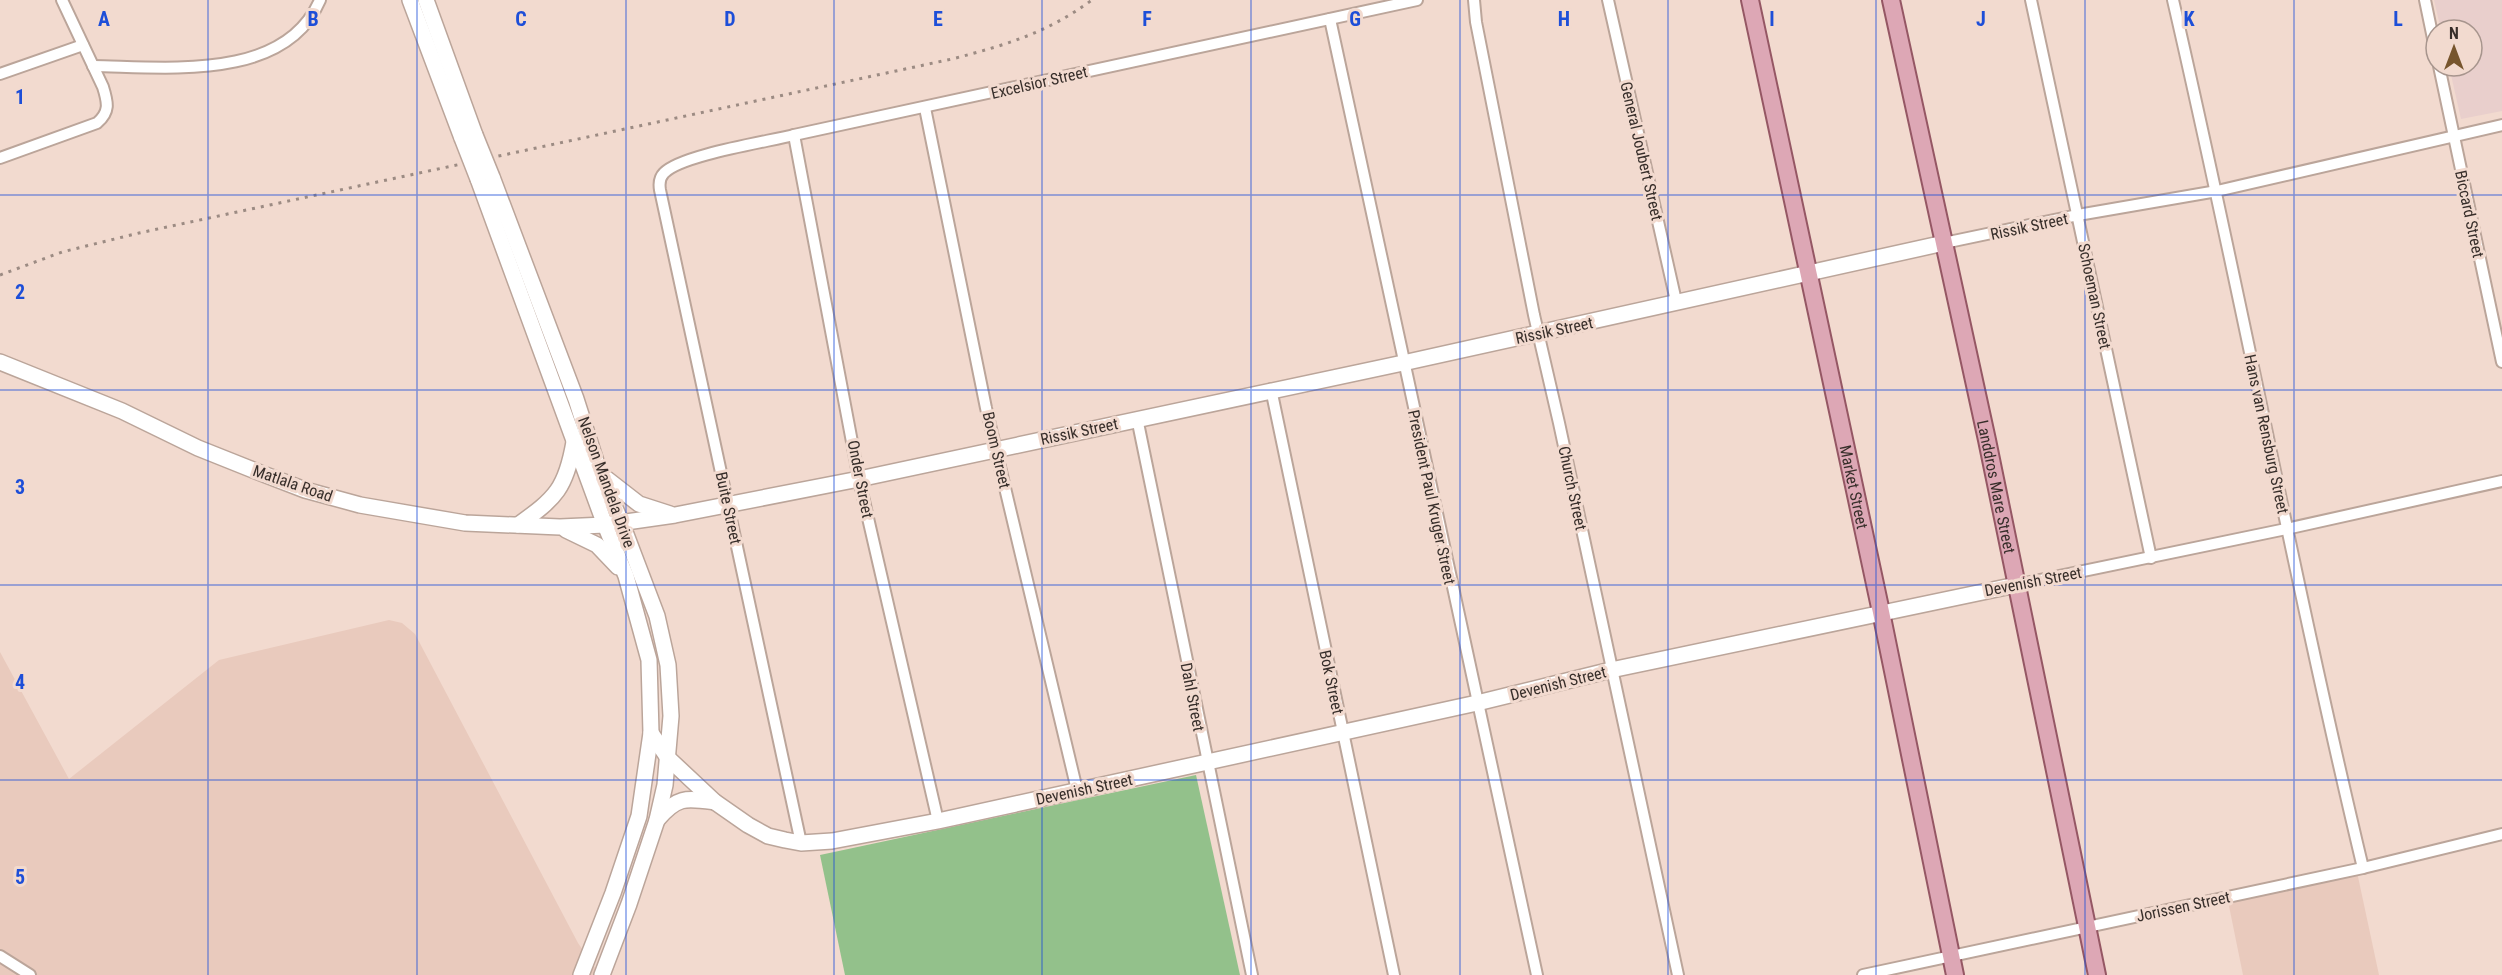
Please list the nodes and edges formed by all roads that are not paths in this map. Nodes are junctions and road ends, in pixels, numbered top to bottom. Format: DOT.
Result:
graph roads {
  1 [pos="62,0"];
  2 [pos="320,0"];
  3 [pos="410,0"];
  4 [pos="426,0"];
  5 [pos="1417,0"];
  6 [pos="1474,0"];
  7 [pos="1608,0"];
  8 [pos="1750,0"];
  9 [pos="1891,0"];
  10 [pos="2031,0"];
  11 [pos="2173,0"];
  12 [pos="2425,0"];
  13 [pos="2429,18"];
  14 [pos="1330,19"];
  15 [pos="83,45"];
  16 [pos="93,66"];
  17 [pos="0,74"];
  18 [pos="2441,78"];
  19 [pos="925,108"];
  20 [pos="2502,125"];
  21 [pos="794,135"];
  22 [pos="2453,136"];
  23 [pos="469,137"];
  24 [pos="0,158"];
  25 [pos="663,174"];
  26 [pos="485,178"];
  27 [pos="2217,191"];
  28 [pos="2078,215"];
  29 [pos="1944,243"];
  30 [pos="1808,274"];
  31 [pos="1676,302"];
  32 [pos="1538,333"];
  33 [pos="0,362"];
  34 [pos="2502,362"];
  35 [pos="1403,363"];
  36 [pos="1271,389"];
  37 [pos="1137,418"];
  38 [pos="574,440"];
  39 [pos="996,448"];
  40 [pos="600,474"];
  41 [pos="859,478"];
  42 [pos="2502,481"];
  43 [pos="729,504"];
  44 [pos="675,515"];
  45 [pos="622,524"];
  46 [pos="517,525"];
  47 [pos="605,525"];
  48 [pos="560,527"];
  49 [pos="2286,530"];
  50 [pos="2151,558"];
  51 [pos="626,576"];
  52 [pos="2016,585"];
  53 [pos="1881,612"];
  54 [pos="1611,670"];
  55 [pos="1477,703"];
  56 [pos="1343,732"];
  57 [pos="651,733"];
  58 [pos="668,758"];
  59 [pos="1207,763"];
  60 [pos="1077,790"];
  61 [pos="715,802"];
  62 [pos="657,820"];
  63 [pos="938,821"];
  64 [pos="2502,834"];
  65 [pos="801,843"];
  66 [pos="2363,868"];
  67 [pos="2086,927"];
  68 [pos="0,956"];
  69 [pos="1951,956"];
  70 [pos="30,975"];
  71 [pos="581,975"];
  72 [pos="602,975"];
  73 [pos="1252,975"];
  74 [pos="1394,975"];
  75 [pos="1537,975"];
  76 [pos="1678,975"];
  77 [pos="1863,975"];
  78 [pos="1955,975"];
  79 [pos="2097,975"];
  1 -- 15 [label="street"];
  2 -- 16 [label="street"];
  3 -- 23 [label="main road, Nelson Mandela Drive"];
  4 -- 23 [label="main road, Nelson Mandela Drive"];
  5 -- 14 [label="street, Excelsior Street"];
  6 -- 32 [label="street, Church Street"];
  7 -- 31 [label="street, General Joubert Street"];
  8 -- 30 [label="main road, Market Street"];
  9 -- 29 [label="main road, Landdros Mare Street"];
  10 -- 28 [label="street, Schoeman Street"];
  11 -- 27 [label="street, Hans van Rensburg Street"];
  12 -- 13 [label="street"];
  14 -- 19 [label="street, Excelsior Street"];
  14 -- 35 [label="street, President Paul Kruger Street"];
  15 -- 16 [label="street"];
  15 -- 17 [label="street"];
  16 -- 24 [label="street"];
  18 -- 22 [label="street, Biccard Street"];
  19 -- 21 [label="street, Excelsior Street"];
  19 -- 39 [label="street, Boom Street"];
  20 -- 22 [label="street, Rissik Street"];
  21 -- 25 [label="street, Excelsior Street"];
  21 -- 41 [label="street, Onder Street"];
  22 -- 27 [label="street, Rissik Street"];
  22 -- 34 [label="street, Biccard Street"];
  23 -- 26 [label="main road, Nelson Mandela Drive, bridge"];
  25 -- 43 [label="street, Buite Street"];
  26 -- 38 [label="main road, Nelson Mandela Drive"];
  26 -- 40 [label="main road, Nelson Mandela Drive"];
  27 -- 28 [label="street, Rissik Street"];
  27 -- 49 [label="street, Hans van Rensburg Street"];
  28 -- 29 [label="street, Rissik Street"];
  28 -- 50 [label="street, Schoeman Street"];
  29 -- 30 [label="main road, Rissik Street"];
  29 -- 52 [label="main road, Landdros Mare Street"];
  30 -- 31 [label="main road, Rissik Street"];
  30 -- 53 [label="main road, Market Street"];
  31 -- 32 [label="main road, Rissik Street"];
  32 -- 35 [label="main road, Rissik Street"];
  32 -- 54 [label="street, Church Street"];
  33 -- 46 [label="main road, Matlala Road"];
  35 -- 36 [label="main road, Rissik Street"];
  35 -- 55 [label="street, President Paul Kruger Street"];
  36 -- 37 [label="main road, Rissik Street"];
  36 -- 56 [label="street, Bok Street"];
  37 -- 39 [label="main road, Rissik Street"];
  37 -- 59 [label="street, Dahl Street"];
  38 -- 46 [label="main road"];
  38 -- 47 [label="main road, Nelson Mandela Drive"];
  39 -- 41 [label="main road, Rissik Street"];
  39 -- 60 [label="street, Boom Street"];
  40 -- 44 [label="main road"];
  40 -- 45 [label="main road, Nelson Mandela Drive"];
  41 -- 43 [label="main road, Rissik Street"];
  41 -- 63 [label="street, Onder Street"];
  42 -- 49 [label="street, Devenish Street"];
  43 -- 44 [label="main road, Rissik Street"];
  43 -- 65 [label="street, Buite Street"];
  44 -- 45 [label="main road, Rissik Street"];
  45 -- 47 [label="main road, Rissik Street"];
  45 -- 58 [label="main road, Nelson Mandela Drive"];
  46 -- 48 [label="main road, Matlala Road"];
  47 -- 48 [label="main road, Matlala Road"];
  47 -- 51 [label="main road, Nelson Mandela Drive"];
  48 -- 51 [label="main road"];
  49 -- 50 [label="street, Devenish Street"];
  49 -- 66 [label="street, Hans van Rensburg Street"];
  50 -- 52 [label="street, Devenish Street"];
  51 -- 57 [label="main road, Nelson Mandela Drive"];
  52 -- 53 [label="main road, Devenish Street"];
  52 -- 67 [label="main road, Landdros Mare Street"];
  53 -- 54 [label="main road, Devenish Street"];
  53 -- 69 [label="main road, Market Street"];
  54 -- 55 [label="main road, Devenish Street"];
  54 -- 76 [label="street, Church Street"];
  55 -- 56 [label="main road, Devenish Street"];
  55 -- 75 [label="street, President Paul Kruger Street"];
  56 -- 59 [label="main road, Devenish Street"];
  56 -- 74 [label="street, Bok Street"];
  57 -- 58 [label="main road, Devenish Street"];
  57 -- 71 [label="main road, Nelson Mandela Drive"];
  58 -- 61 [label="main road, Devenish Street"];
  58 -- 62 [label="main road, Nelson Mandela Drive"];
  59 -- 60 [label="main road, Devenish Street"];
  59 -- 73 [label="street, Dahl Street"];
  60 -- 63 [label="main road, Devenish Street"];
  61 -- 62 [label="main road"];
  61 -- 65 [label="main road, Devenish Street"];
  62 -- 72 [label="main road, Nelson Mandela Drive"];
  63 -- 65 [label="main road, Devenish Street"];
  64 -- 66 [label="street, Jorissen Street"];
  66 -- 67 [label="street, Jorissen Street"];
  67 -- 69 [label="street, Jorissen Street"];
  67 -- 79 [label="main road, Landdros Mare Street"];
  68 -- 70 [label="street"];
  69 -- 77 [label="street, Jorissen Street"];
  69 -- 78 [label="main road, Market Street"];
}
